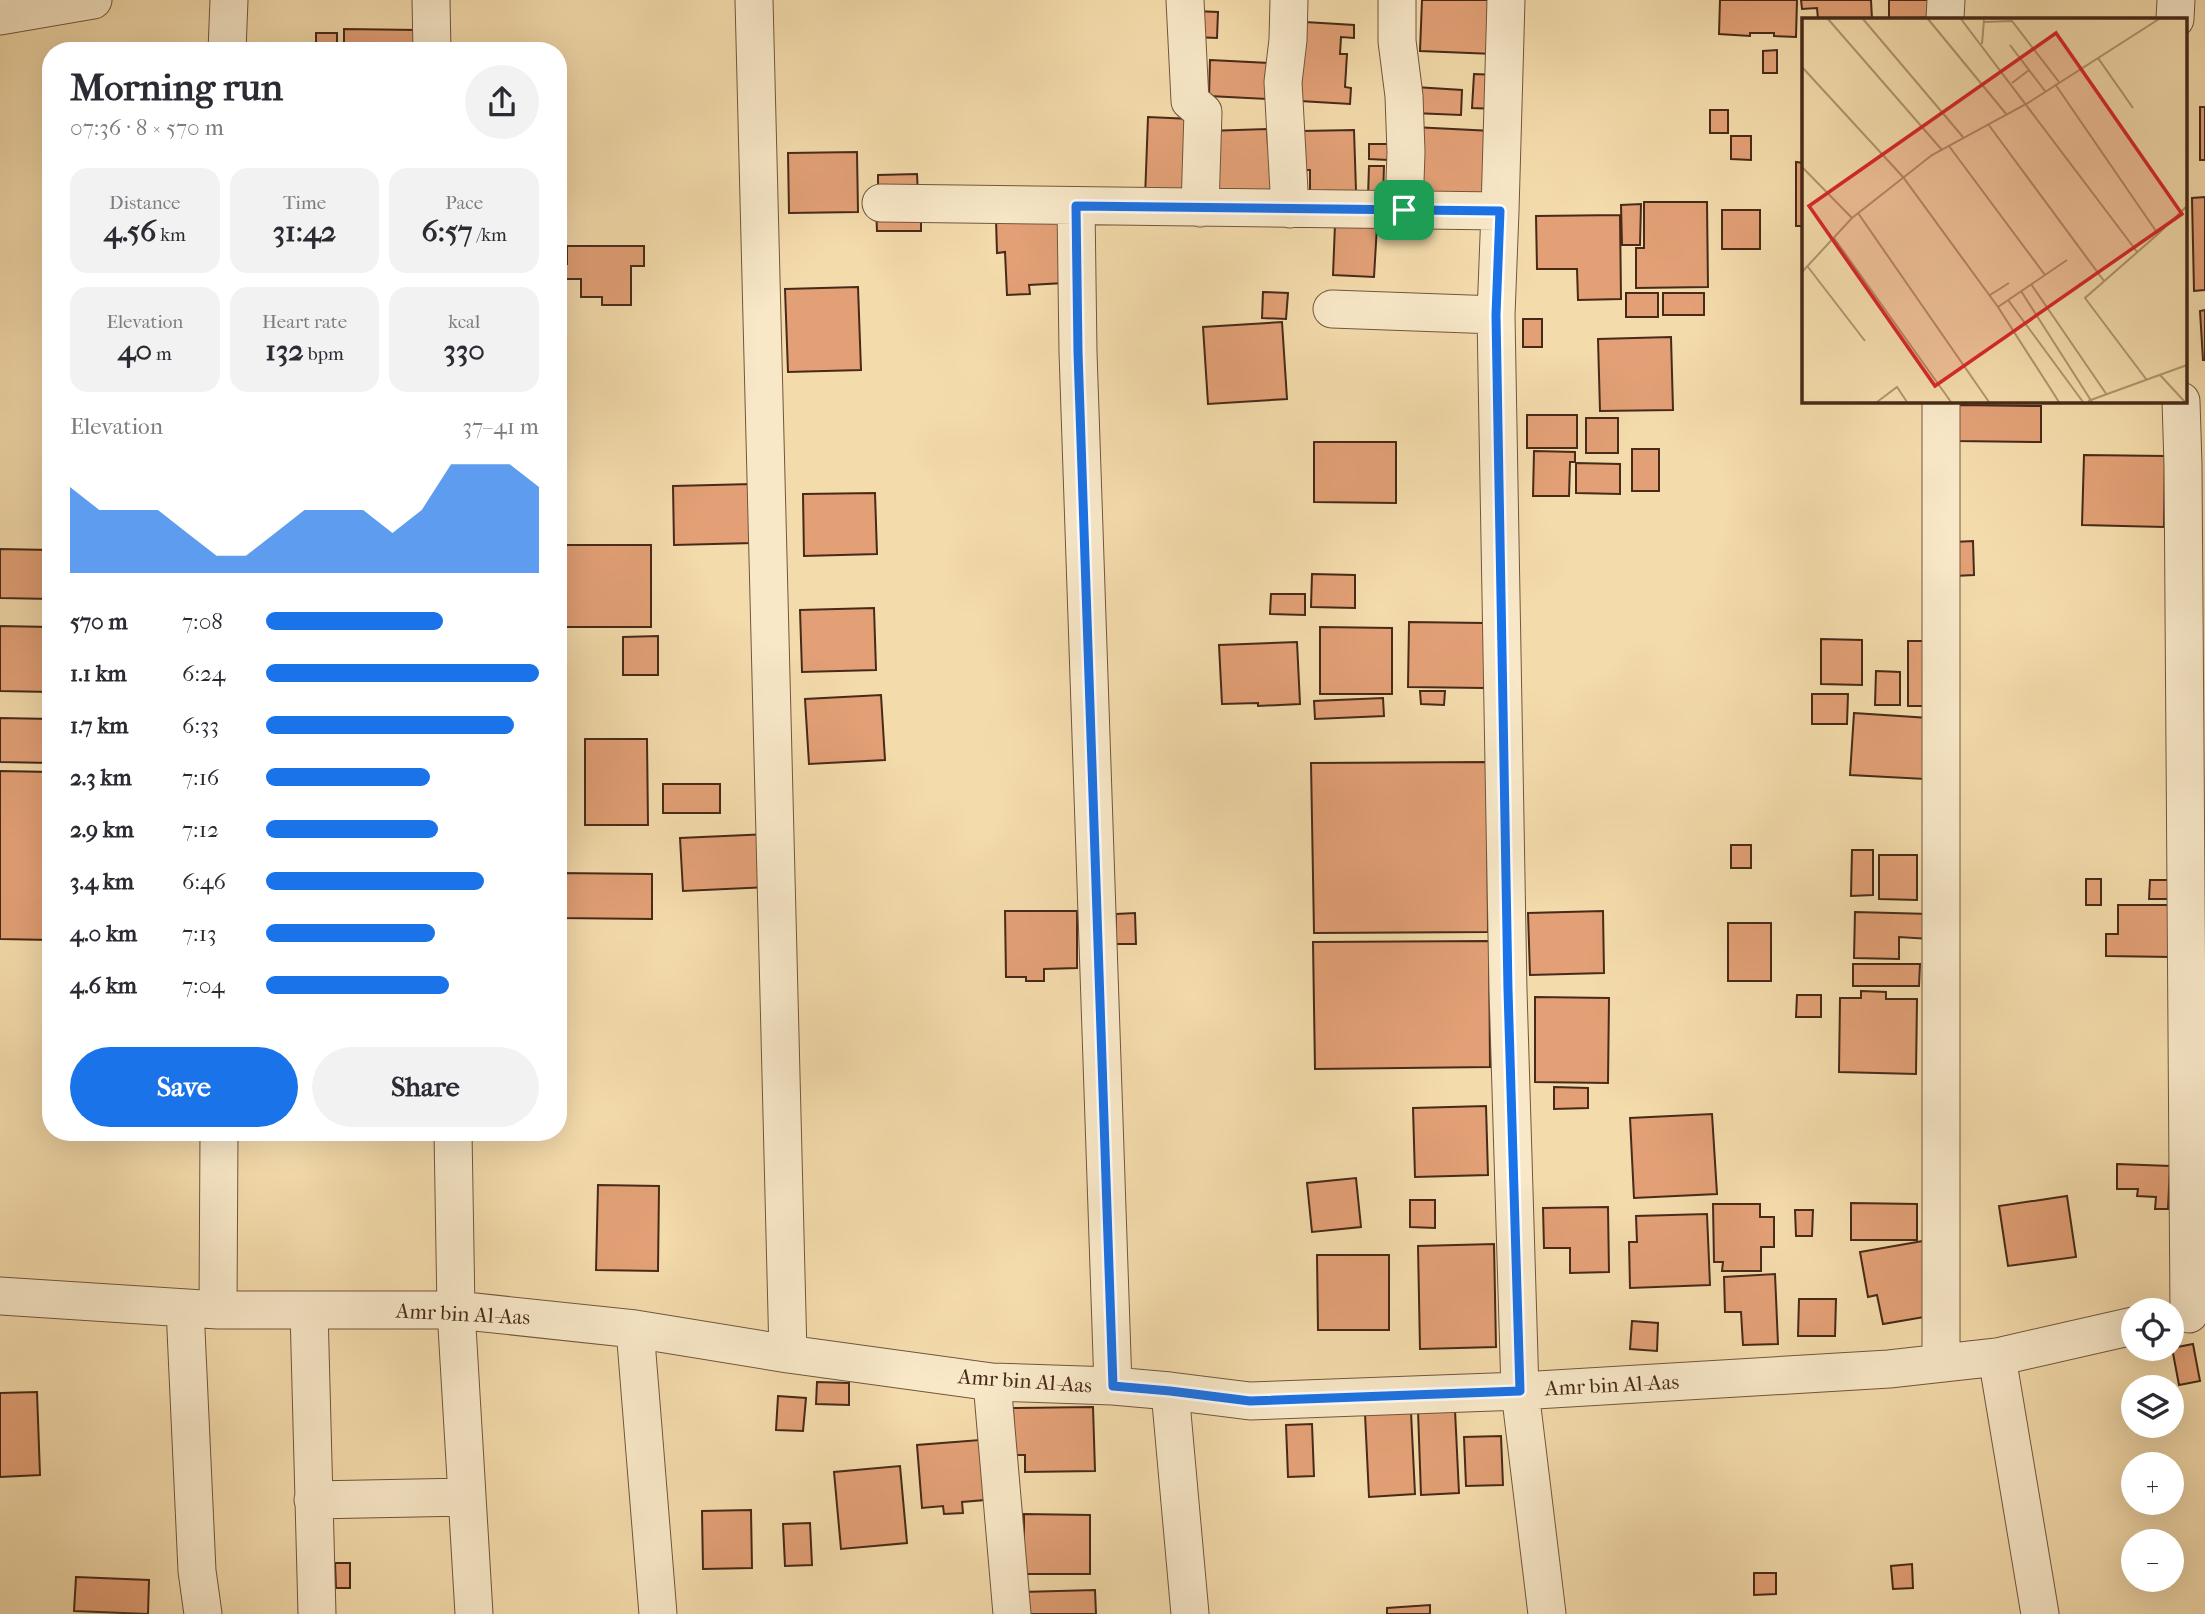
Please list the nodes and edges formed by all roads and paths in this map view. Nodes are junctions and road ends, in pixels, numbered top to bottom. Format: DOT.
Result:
graph roads {
  1 [pos="93,0"];
  2 [pos="229,0"];
  3 [pos="431,0"];
  4 [pos="754,0"];
  5 [pos="1185,0"];
  6 [pos="1289,0"];
  7 [pos="1397,0"];
  8 [pos="1506,0"];
  9 [pos="1946,0"];
  10 [pos="2176,0"];
  11 [pos="0,16"];
  12 [pos="1945,18"];
  13 [pos="2175,18"];
  14 [pos="227,42"];
  15 [pos="432,42"];
  16 [pos="881,203"];
  17 [pos="1076,206"];
  18 [pos="1200,208"];
  19 [pos="1290,209"];
  20 [pos="1404,210"];
  21 [pos="1500,211"];
  22 [pos="1332,309"];
  23 [pos="1496,315"];
  24 [pos="1941,402"];
  25 [pos="2180,402"];
  26 [pos="218,1141"];
  27 [pos="453,1141"];
  28 [pos="0,1296"];
  29 [pos="201,1309"];
  30 [pos="309,1310"];
  31 [pos="456,1310"];
  32 [pos="2189,1314"];
  33 [pos="635,1329"];
  34 [pos="2121,1329"];
  35 [pos="788,1354"];
  36 [pos="1997,1357"];
  37 [pos="1941,1363"];
  38 [pos="992,1382"];
  39 [pos="1113,1386"];
  40 [pos="1170,1391"];
  41 [pos="1520,1391"];
  42 [pos="467,1497"];
  43 [pos="313,1500"];
  44 [pos="203,1614"];
  45 [pos="317,1614"];
  46 [pos="474,1614"];
  47 [pos="658,1614"];
  48 [pos="1012,1614"];
  49 [pos="1190,1614"];
  50 [pos="1547,1614"];
  51 [pos="2040,1614"];
  1 -- 11 [label="street"];
  2 -- 14 [label="street"];
  3 -- 15 [label="street"];
  4 -- 35 [label="street"];
  5 -- 18 [label="street"];
  6 -- 19 [label="street"];
  7 -- 20 [label="street"];
  8 -- 21 [label="street"];
  9 -- 12 [label="street"];
  10 -- 13 [label="street"];
  16 -- 17 [label="street"];
  17 -- 18 [label="street"];
  17 -- 39 [label="street"];
  18 -- 19 [label="street"];
  19 -- 20 [label="street"];
  20 -- 21 [label="street"];
  21 -- 23 [label="street"];
  22 -- 23 [label="street"];
  23 -- 41 [label="street"];
  24 -- 37 [label="street"];
  25 -- 32 [label="street"];
  26 -- 29 [label="street"];
  27 -- 31 [label="street"];
  28 -- 29 [label="street, Amr bin Al-Aas"];
  29 -- 30 [label="street, Amr bin Al-Aas"];
  29 -- 44 [label="street"];
  30 -- 31 [label="street, Amr bin Al-Aas"];
  30 -- 43 [label="street"];
  31 -- 33 [label="street, Amr bin Al-Aas"];
  31 -- 42 [label="street"];
  33 -- 35 [label="street, Amr bin Al-Aas"];
  33 -- 47 [label="street"];
  34 -- 36 [label="street, Amr bin Al-Aas"];
  35 -- 38 [label="street, Amr bin Al-Aas"];
  36 -- 37 [label="street, Amr bin Al-Aas"];
  36 -- 51 [label="street"];
  37 -- 41 [label="street, Amr bin Al-Aas"];
  38 -- 39 [label="street, Amr bin Al-Aas"];
  38 -- 48 [label="street"];
  39 -- 40 [label="street, Amr bin Al-Aas"];
  40 -- 41 [label="street, Amr bin Al-Aas"];
  40 -- 49 [label="street"];
  41 -- 50 [label="street"];
  42 -- 43 [label="street"];
  42 -- 46 [label="street"];
  43 -- 45 [label="street"];
}
